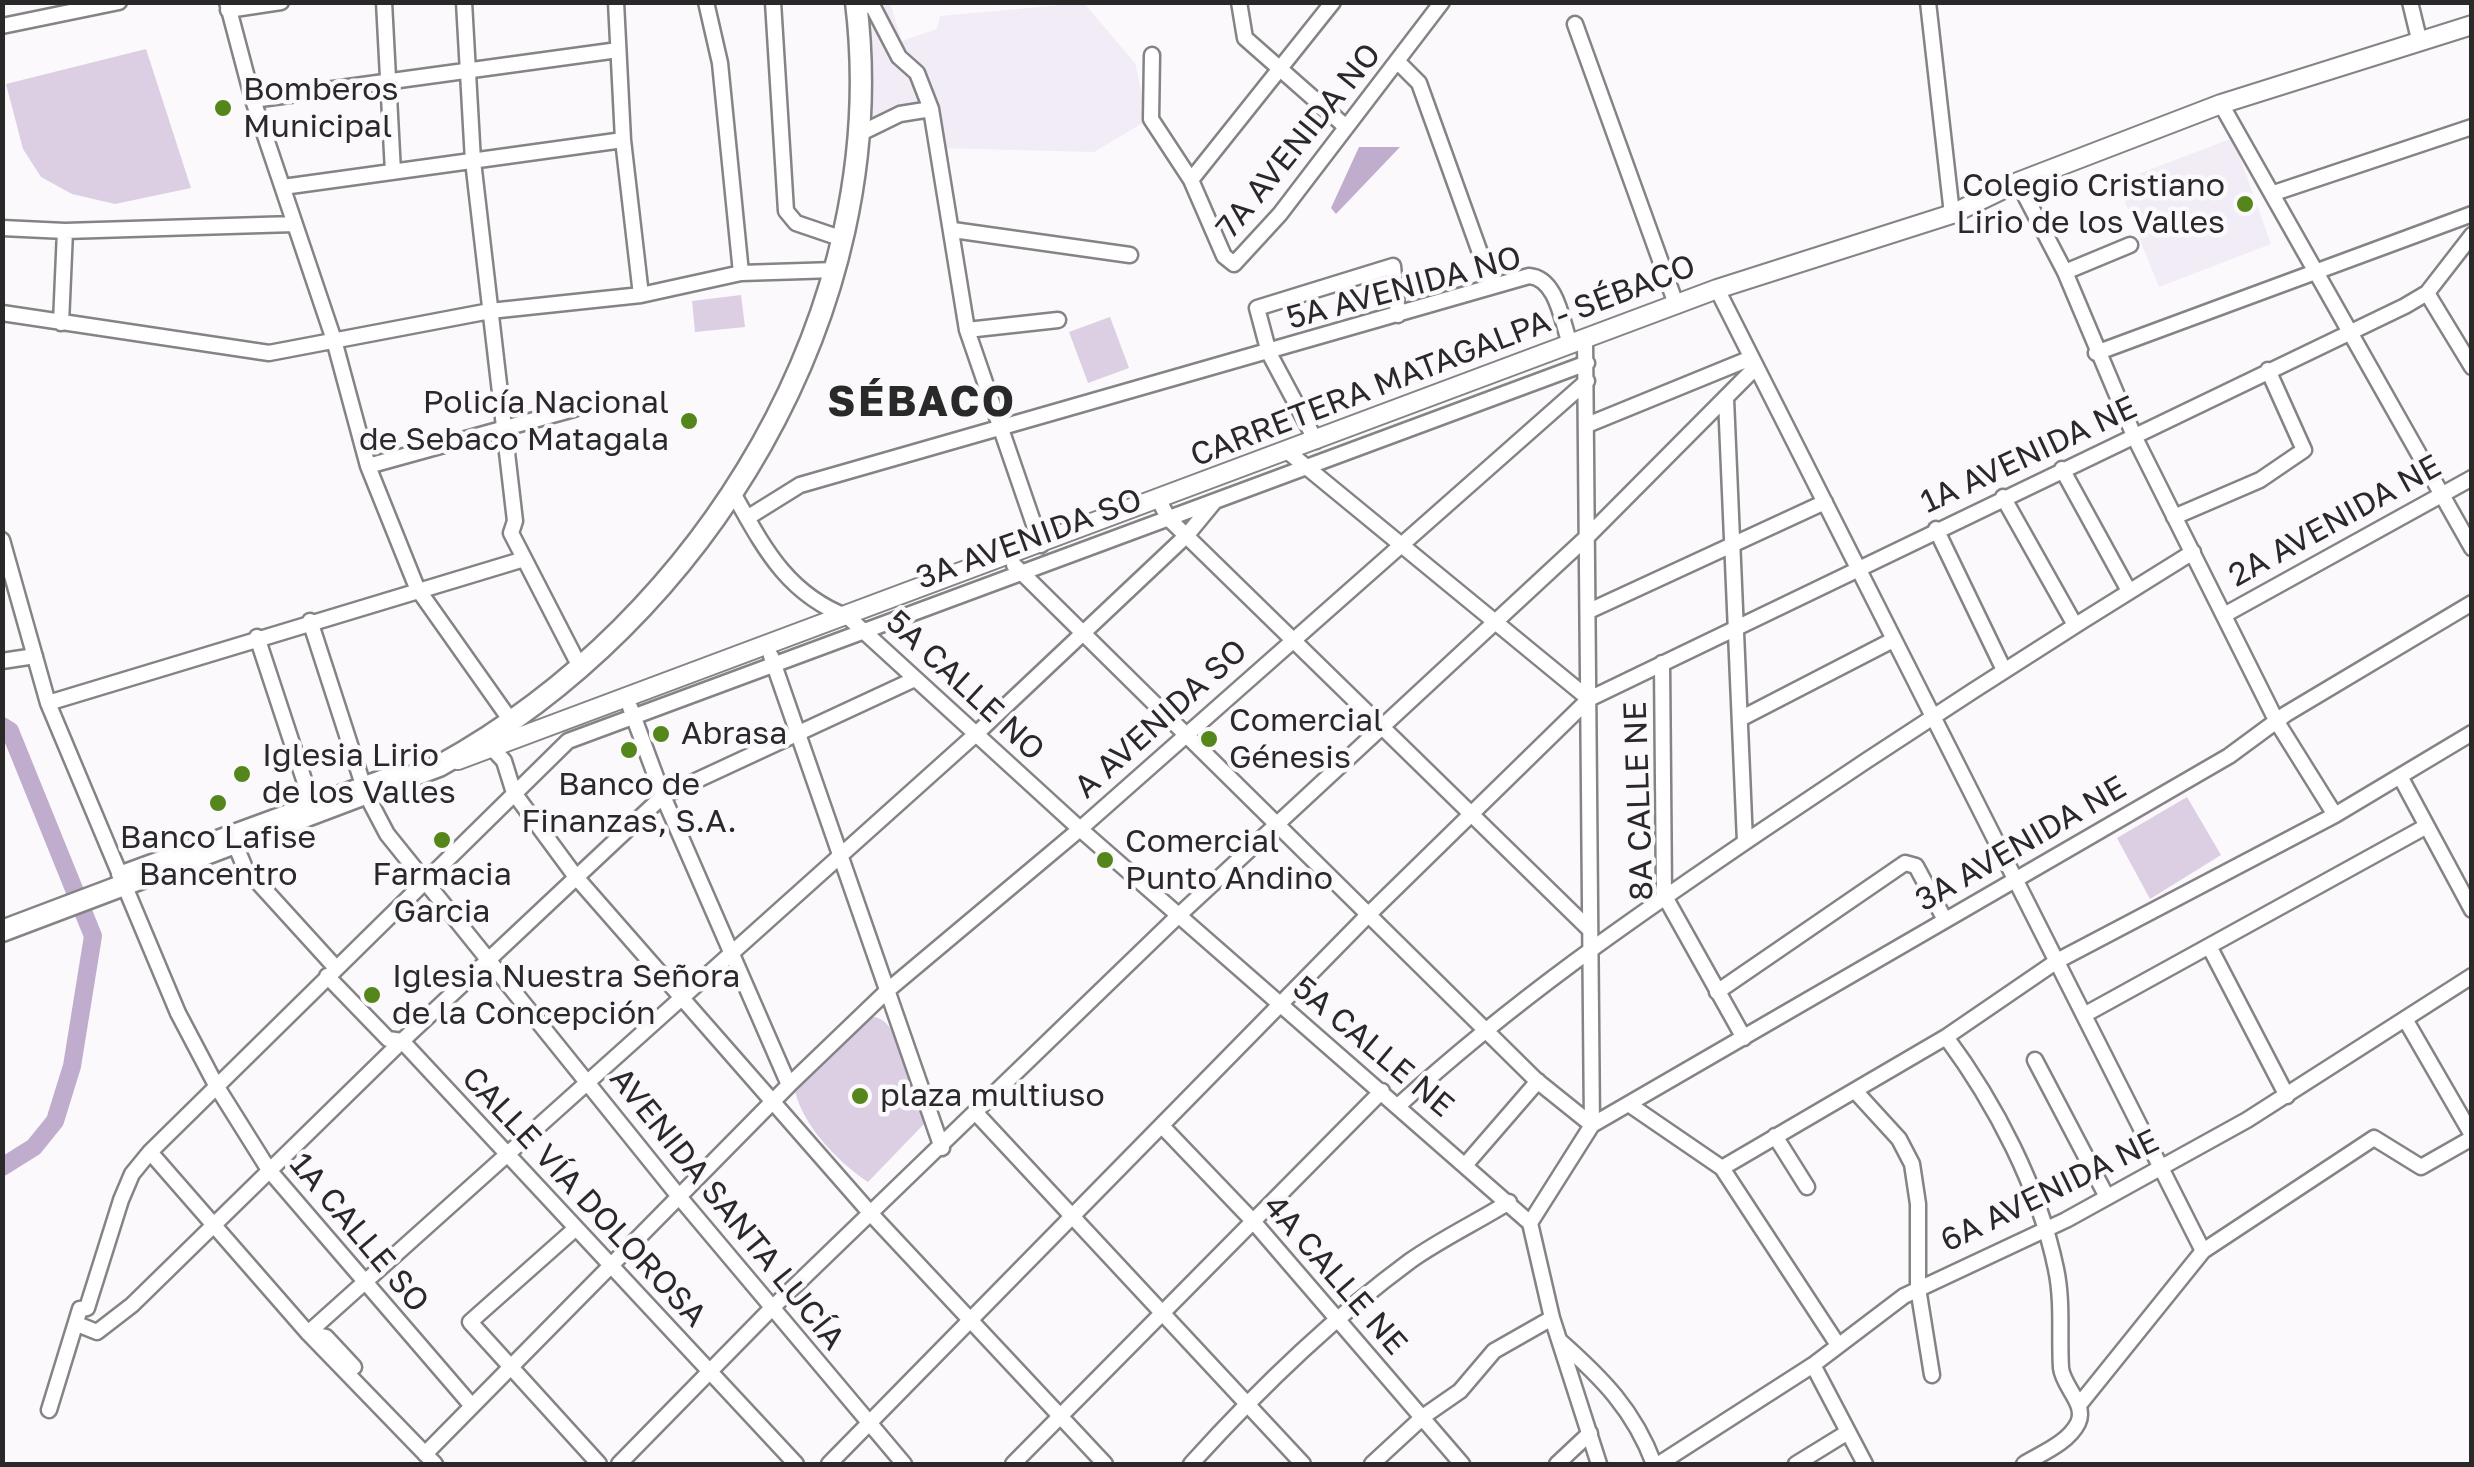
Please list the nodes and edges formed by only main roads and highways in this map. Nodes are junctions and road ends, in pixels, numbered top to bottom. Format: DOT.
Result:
graph roads {
  1 [pos="857,2"];
  2 [pos="2472,24"];
  3 [pos="440,766"];
  4 [pos="2,931"];
  1 -- 3 [label="highway"];
  2 -- 3 [label="main road, CARRETERA MATAGALPA - SÉBACO"];
  3 -- 4 [label="highway"];
}
